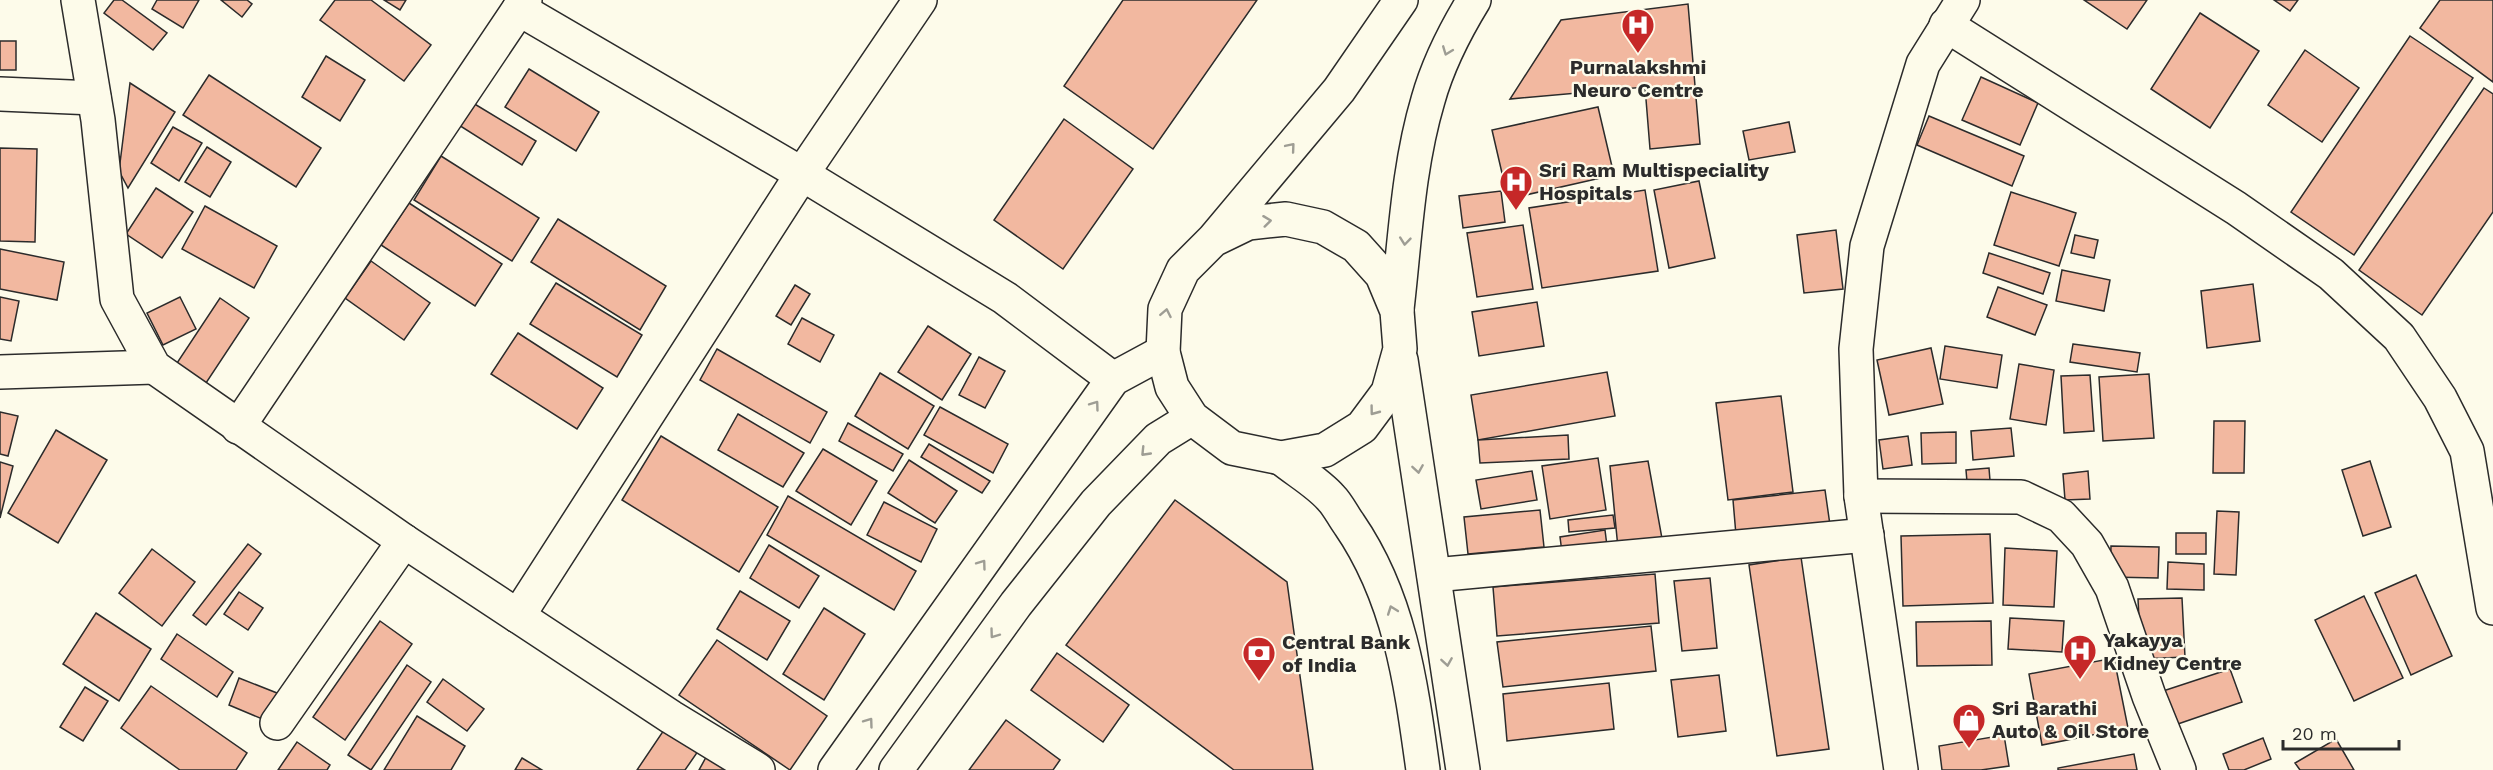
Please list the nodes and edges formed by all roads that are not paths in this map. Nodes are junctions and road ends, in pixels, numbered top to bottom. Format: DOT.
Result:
graph roads {
  1 [pos="78,0"];
  2 [pos="920,0"];
  3 [pos="1401,0"];
  4 [pos="1474,0"];
  5 [pos="522,5"];
  6 [pos="1955,13"];
  7 [pos="0,94"];
  8 [pos="94,98"];
  9 [pos="802,174"];
  10 [pos="1213,240"];
  11 [pos="1397,310"];
  12 [pos="1400,349"];
  13 [pos="1163,352"];
  14 [pos="154,367"];
  15 [pos="0,372"];
  16 [pos="1113,379"];
  17 [pos="1192,418"];
  18 [pos="238,427"];
  19 [pos="2480,446"];
  20 [pos="1281,458"];
  21 [pos="1861,496"];
  22 [pos="1867,535"];
  23 [pos="404,541"];
  24 [pos="1434,575"];
  25 [pos="2493,608"];
  26 [pos="518,616"];
  27 [pos="277,723"];
  28 [pos="1422,769"];
  29 [pos="758,770"];
  30 [pos="834,770"];
  31 [pos="896,770"];
  32 [pos="1463,770"];
  33 [pos="1901,770"];
  34 [pos="2179,770"];
  1 -- 8 [label="main road"];
  2 -- 9 [label="main road"];
  10 -- 3 [label="main road, one-way"];
  4 -- 11 [label="main road, one-way"];
  5 -- 9 [label="main road"];
  5 -- 18 [label="main road"];
  6 -- 19 [label="main road"];
  6 -- 21 [label="main road"];
  7 -- 8 [label="main road"];
  8 -- 14 [label="main road"];
  9 -- 16 [label="main road"];
  9 -- 26 [label="main road"];
  10 -- 11 [label="main road, one-way"];
  13 -- 10 [label="main road, one-way"];
  11 -- 12 [label="main road"];
  12 -- 20 [label="main road, one-way"];
  12 -- 24 [label="main road, one-way"];
  13 -- 16 [label="main road"];
  13 -- 17 [label="main road"];
  14 -- 15 [label="main road"];
  14 -- 18 [label="main road"];
  30 -- 16 [label="main road, one-way"];
  17 -- 20 [label="main road"];
  17 -- 31 [label="main road, one-way"];
  18 -- 23 [label="main road"];
  19 -- 25 [label="main road"];
  28 -- 20 [label="main road, one-way"];
  21 -- 22 [label="main road"];
  21 -- 34 [label="main road"];
  22 -- 24 [label="main road"];
  22 -- 33 [label="main road"];
  23 -- 26 [label="main road"];
  23 -- 27 [label="main road"];
  24 -- 32 [label="main road, one-way"];
  26 -- 29 [label="main road"];
}
